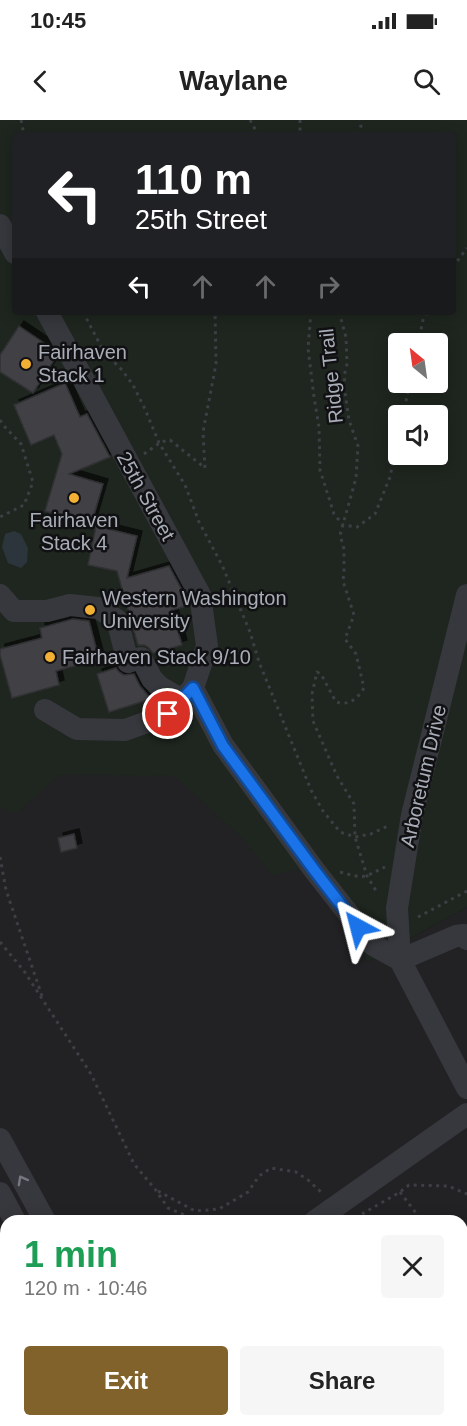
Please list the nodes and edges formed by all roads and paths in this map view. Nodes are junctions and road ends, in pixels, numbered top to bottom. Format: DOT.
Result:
graph roads {
  1 [pos="0,225"];
  2 [pos="12,247"];
  3 [pos="467,248"];
  4 [pos="456,263"];
  5 [pos="49,315"];
  6 [pos="85,315"];
  7 [pos="215,315"];
  8 [pos="311,315"];
  9 [pos="340,315"];
  10 [pos="426,315"];
  11 [pos="420,333"];
  12 [pos="0,420"];
  13 [pos="159,443"];
  14 [pos="392,465"];
  15 [pos="0,517"];
  16 [pos="343,525"];
  17 [pos="467,594"];
  18 [pos="0,595"];
  19 [pos="462,633"];
  20 [pos="187,694"];
  21 [pos="45,710"];
  22 [pos="412,815"];
  23 [pos="355,837"];
  24 [pos="0,857"];
  25 [pos="309,862"];
  26 [pos="404,865"];
  27 [pos="367,876"];
  28 [pos="467,891"];
  29 [pos="379,896"];
  30 [pos="398,927"];
  31 [pos="467,939"];
  32 [pos="0,942"];
  33 [pos="400,960"];
  34 [pos="45,1004"];
  35 [pos="467,1088"];
  36 [pos="467,1114"];
  37 [pos="0,1139"];
  38 [pos="155,1189"];
  39 [pos="400,1192"];
  40 [pos="0,1193"];
  41 [pos="467,1194"];
  42 [pos="338,1205"];
  43 [pos="12,1215"];
  44 [pos="42,1215"];
  45 [pos="185,1215"];
  46 [pos="324,1215"];
  47 [pos="417,1215"];
  1 -- 2 [label="street"];
  3 -- 4 [label="path"];
  5 -- 20 [label="street, 25th Street"];
  6 -- 13 [label="path"];
  7 -- 13 [label="path"];
  8 -- 16 [label="path"];
  9 -- 16 [label="path, Ridge Trail"];
  10 -- 11 [label="path"];
  12 -- 15 [label="path"];
  13 -- 23 [label="path"];
  14 -- 16 [label="path"];
  16 -- 23 [label="path, Ridge Trail"];
  17 -- 19 [label="street, Arboretum Drive"];
  18 -- 20 [label="street"];
  19 -- 22 [label="street, Arboretum Drive"];
  20 -- 21 [label="street"];
  20 -- 25 [label="street"];
  22 -- 23 [label="path"];
  22 -- 26 [label="street, Arboretum Drive"];
  23 -- 27 [label="path, Ridge Trail"];
  24 -- 34 [label="path"];
  25 -- 27 [label="path"];
  25 -- 33 [label="street"];
  26 -- 27 [label="path"];
  26 -- 30 [label="street, Arboretum Drive"];
  27 -- 29 [label="path, Ridge Trail"];
  28 -- 30 [label="path"];
  30 -- 33 [label="street, Arboretum Drive"];
  31 -- 33 [label="street"];
  32 -- 34 [label="path"];
  33 -- 35 [label="street"];
  34 -- 38 [label="path"];
  36 -- 42 [label="street"];
  44 -- 37 [label="street, one-way"];
  38 -- 42 [label="path"];
  38 -- 45 [label="path"];
  39 -- 41 [label="path"];
  39 -- 42 [label="path"];
  39 -- 47 [label="path"];
  40 -- 43 [label="street"];
  42 -- 46 [label="street"];
}
